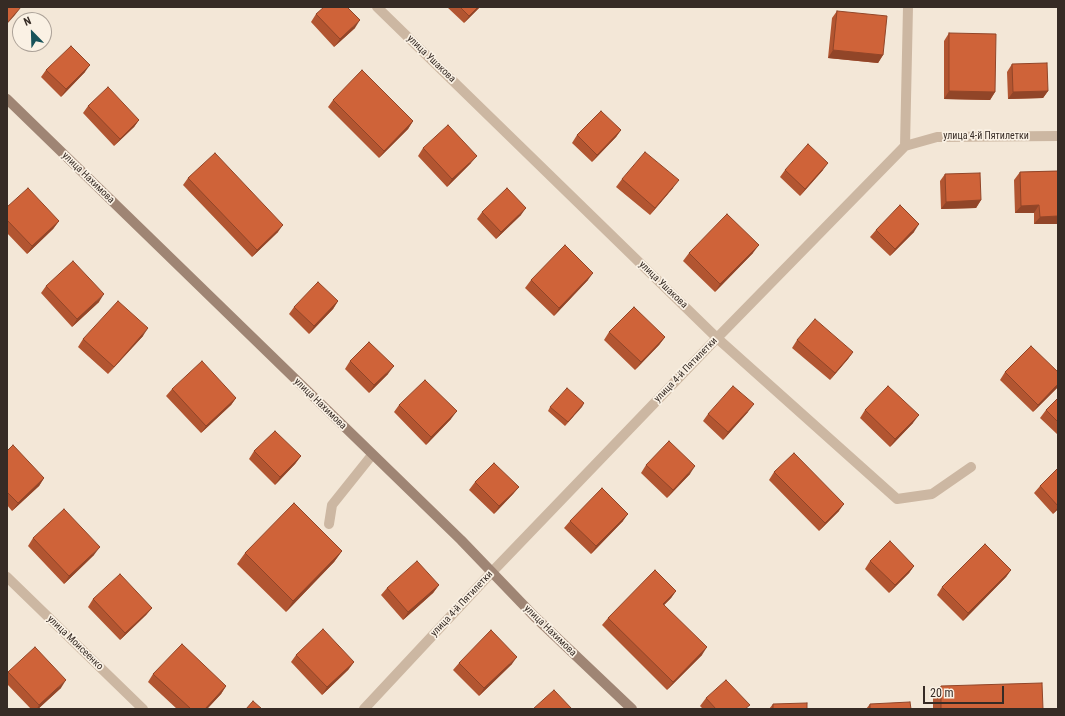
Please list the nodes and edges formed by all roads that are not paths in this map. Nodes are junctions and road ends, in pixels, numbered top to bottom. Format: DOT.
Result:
graph roads {
  1 [pos="376,7"];
  2 [pos="908,7"];
  3 [pos="7,99"];
  4 [pos="1058,136"];
  5 [pos="905,146"];
  6 [pos="717,338"];
  7 [pos="372,455"];
  8 [pos="971,467"];
  9 [pos="329,524"];
  10 [pos="491,573"];
  11 [pos="7,578"];
  12 [pos="143,709"];
  13 [pos="364,709"];
  14 [pos="632,709"];
  1 -- 6 [label="street, улица Ушакова"];
  2 -- 5 [label="street"];
  3 -- 7 [label="street, улица Нахимова"];
  4 -- 5 [label="street, улица 4-й Пятилетки"];
  5 -- 6 [label="street, улица 4-й Пятилетки"];
  6 -- 8 [label="street, улица Ушакова"];
  6 -- 10 [label="street, улица 4-й Пятилетки"];
  7 -- 9 [label="street"];
  7 -- 10 [label="street, улица Нахимова"];
  10 -- 13 [label="street, улица 4-й Пятилетки"];
  10 -- 14 [label="street, улица Нахимова"];
  11 -- 12 [label="street, улица Моисеенко"];
}
